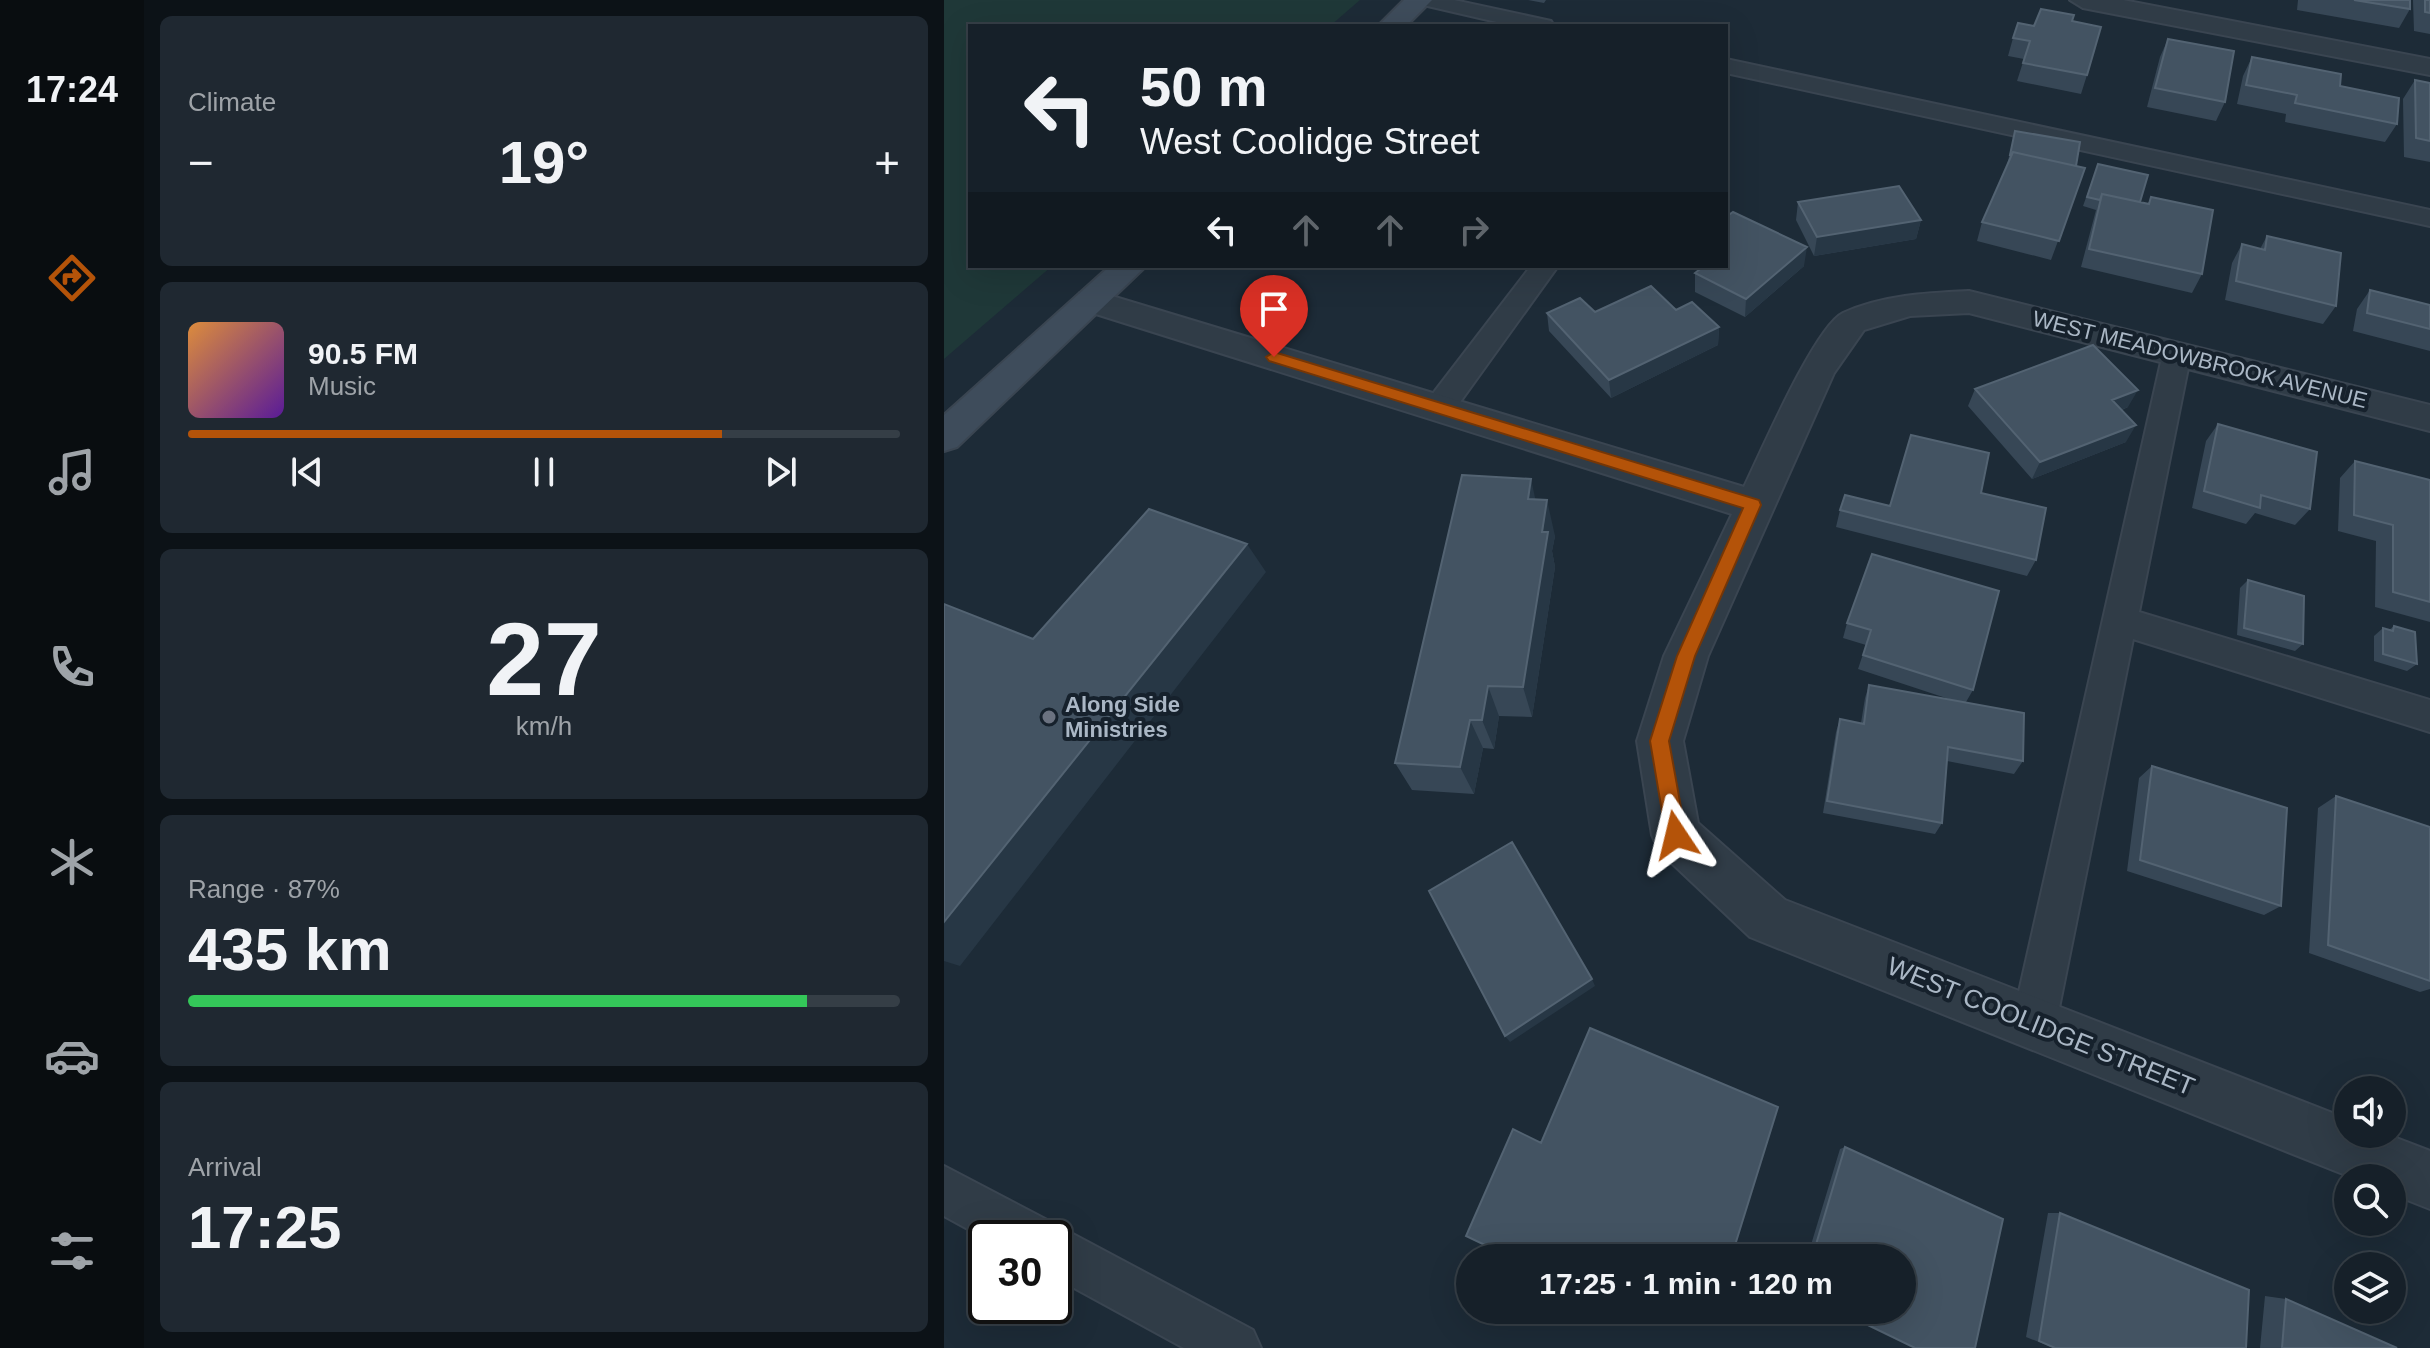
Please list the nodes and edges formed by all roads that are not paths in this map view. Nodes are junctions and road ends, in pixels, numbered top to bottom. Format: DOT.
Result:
graph roads {
  1 [pos="1419,0"];
  2 [pos="1426,0"];
  3 [pos="2083,0"];
  4 [pos="1393,24"];
  5 [pos="1534,24"];
  6 [pos="1728,66"];
  7 [pos="2430,67"];
  8 [pos="2430,218"];
  9 [pos="1128,268"];
  10 [pos="1544,268"];
  11 [pos="1092,301"];
  12 [pos="2177,353"];
  13 [pos="1439,408"];
  14 [pos="2430,418"];
  15 [pos="944,437"];
  16 [pos="1753,505"];
  17 [pos="2121,621"];
  18 [pos="2430,716"];
  19 [pos="1676,835"];
  20 [pos="2034,1023"];
  21 [pos="2430,1180"];
  22 [pos="944,1190"];
  23 [pos="999,1220"];
  24 [pos="1072,1260"];
  25 [pos="1235,1348"];
  1 -- 4 [label="main road"];
  2 -- 5 [label="lane"];
  3 -- 7 [label="street"];
  6 -- 8 [label="lane"];
  9 -- 11 [label="main road"];
  10 -- 13 [label="lane"];
  11 -- 13 [label="street"];
  11 -- 15 [label="main road"];
  12 -- 14 [label="street, WEST MEADOWBROOK AVENUE"];
  12 -- 16 [label="street, WEST MEADOWBROOK AVENUE"];
  12 -- 17 [label="lane"];
  13 -- 16 [label="street"];
  16 -- 19 [label="street, WEST MEADOWBROOK AVENUE"];
  17 -- 18 [label="lane"];
  17 -- 20 [label="lane"];
  19 -- 20 [label="street, WEST COOLIDGE STREET"];
  20 -- 21 [label="street, WEST COOLIDGE STREET"];
  22 -- 23 [label="lane"];
  24 -- 25 [label="lane"];
}
